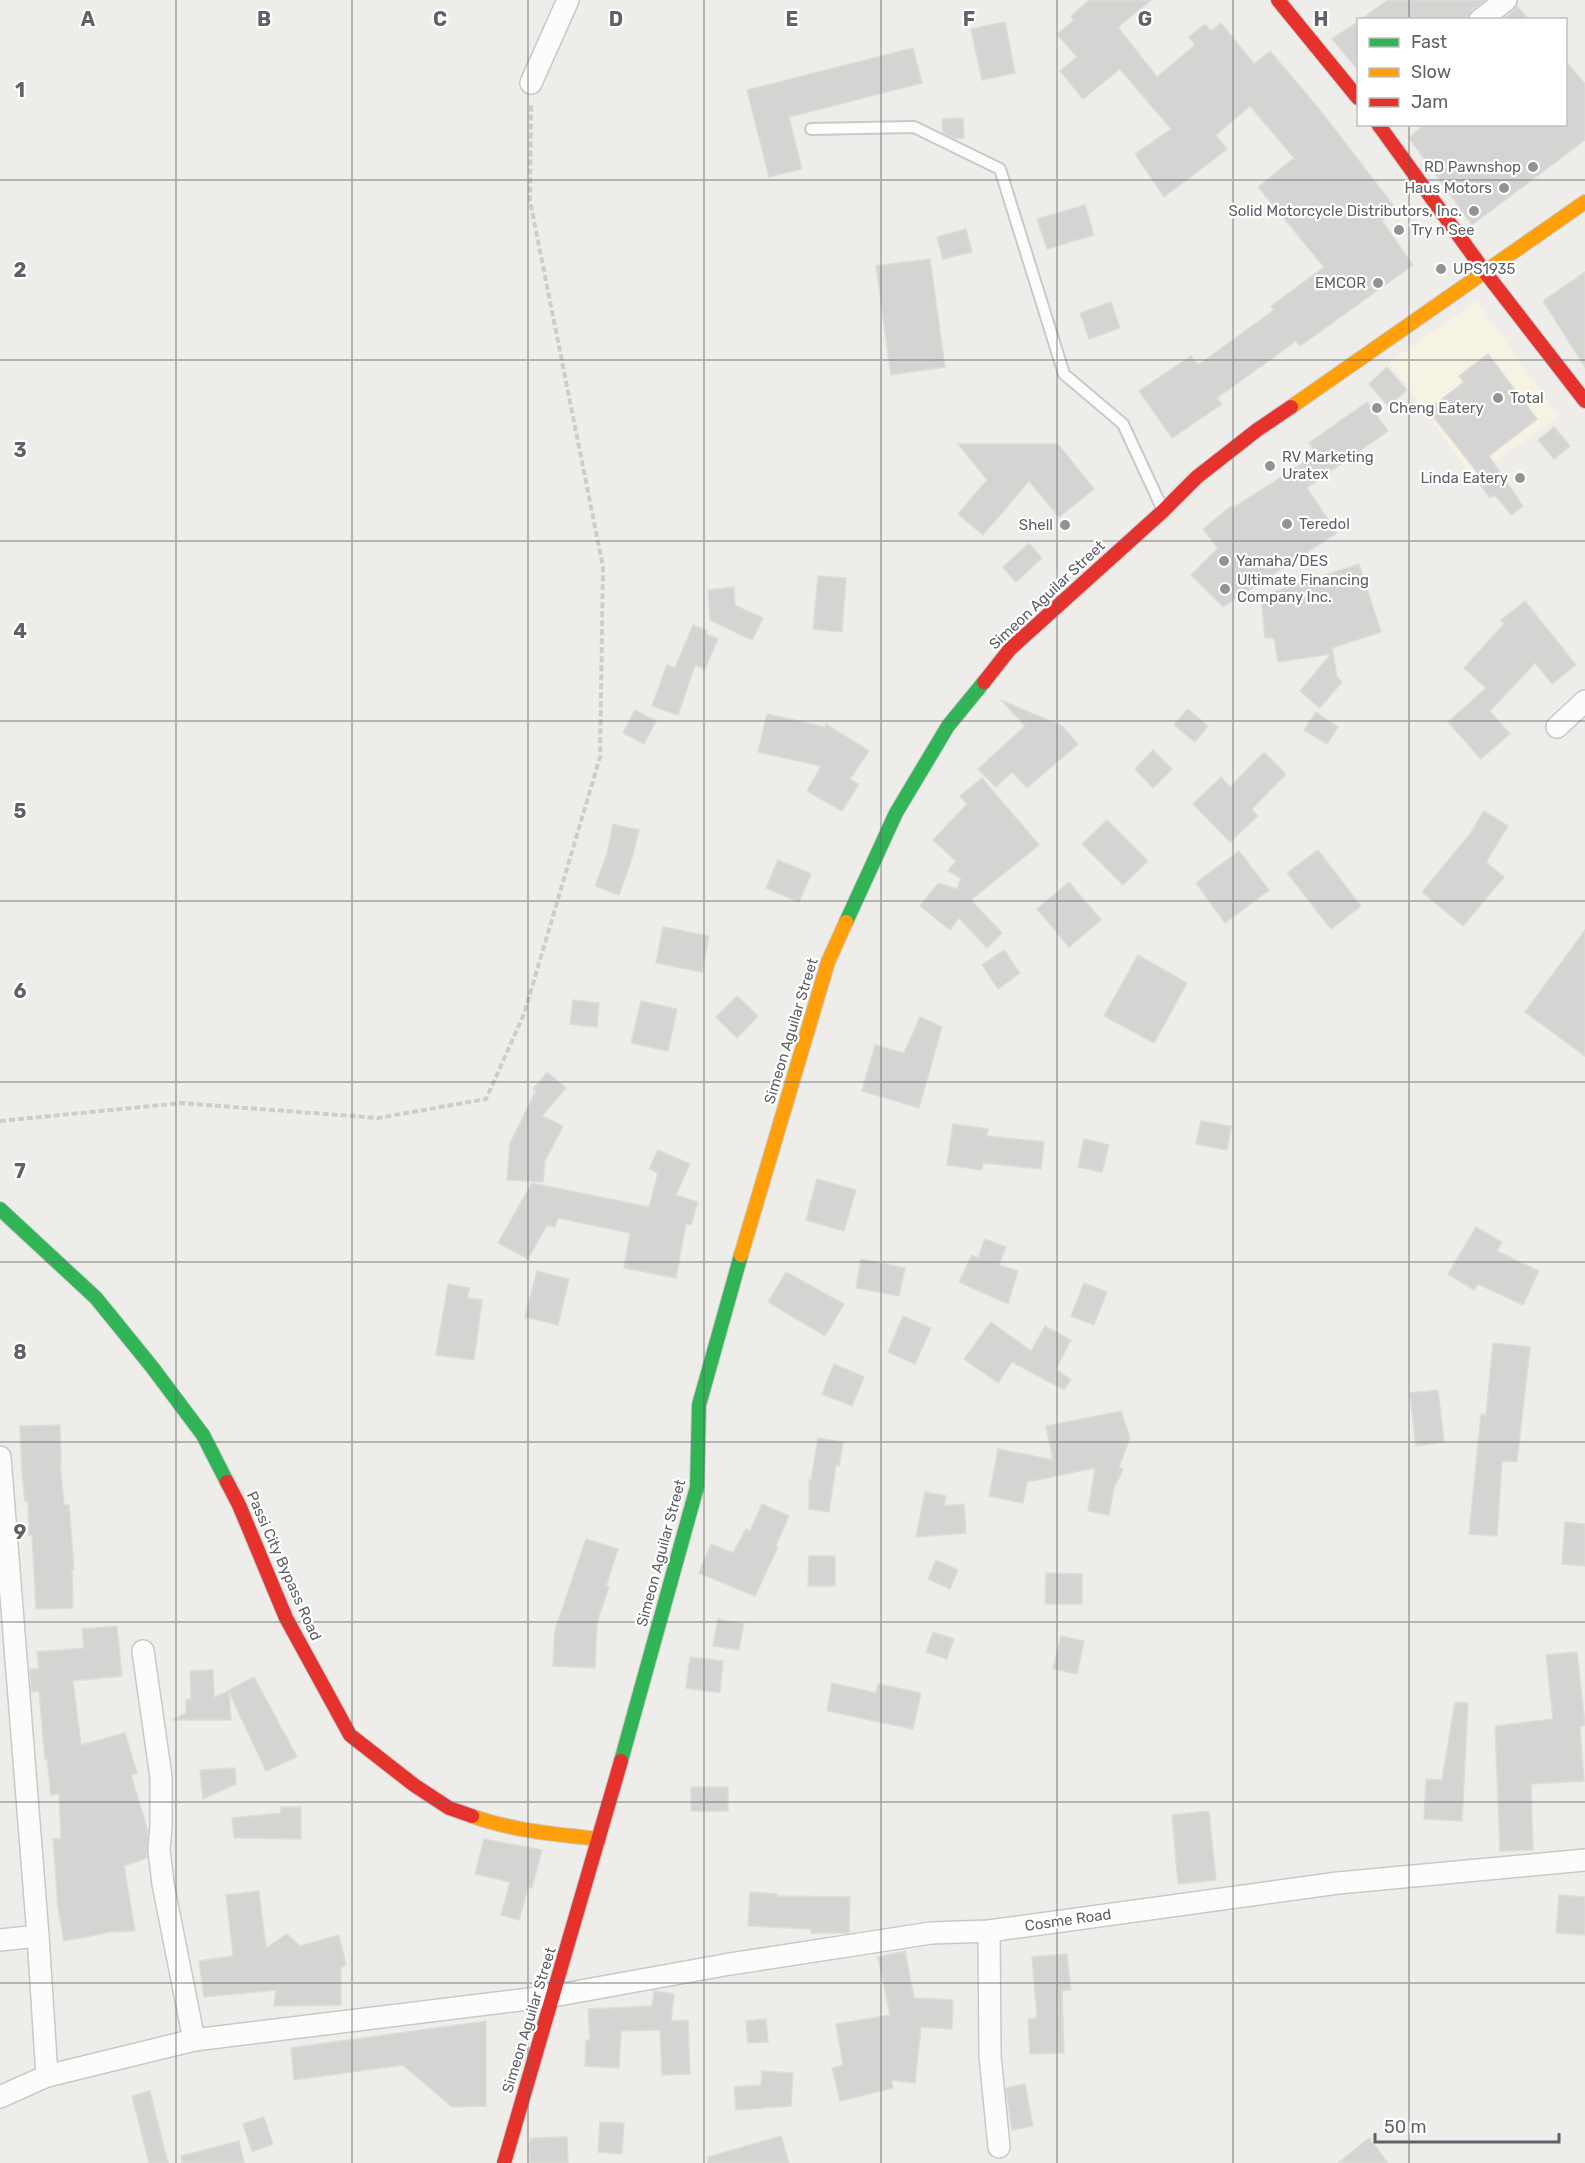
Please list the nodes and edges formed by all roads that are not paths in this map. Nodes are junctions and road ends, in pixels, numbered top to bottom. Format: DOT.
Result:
graph roads {
  1 [pos="568,0"];
  2 [pos="1278,0"];
  3 [pos="1506,0"];
  4 [pos="1483,18"];
  5 [pos="531,83"];
  6 [pos="1357,96"];
  7 [pos="1379,126"];
  8 [pos="811,129"];
  9 [pos="1585,202"];
  10 [pos="1485,272"];
  11 [pos="1585,401"];
  12 [pos="1163,511"];
  13 [pos="1585,701"];
  14 [pos="1557,727"];
  15 [pos="0,1209"];
  16 [pos="0,1463"];
  17 [pos="143,1651"];
  18 [pos="599,1839"];
  19 [pos="1585,1860"];
  20 [pos="988,1931"];
  21 [pos="38,1936"];
  22 [pos="0,1940"];
  23 [pos="553,1996"];
  24 [pos="194,2040"];
  25 [pos="46,2076"];
  26 [pos="0,2097"];
  27 [pos="999,2147"];
  28 [pos="504,2163"];
  1 -- 5 [label="street"];
  2 -- 6 [label="main road"];
  3 -- 4 [label="street"];
  7 -- 10 [label="main road"];
  8 -- 12 [label="lane"];
  9 -- 10 [label="main road, Simeon Aguilar Street"];
  10 -- 11 [label="main road"];
  10 -- 12 [label="main road, Simeon Aguilar Street"];
  12 -- 18 [label="main road, Simeon Aguilar Street"];
  13 -- 14 [label="street"];
  15 -- 18 [label="main road, Passi City Bypass Road"];
  16 -- 21 [label="street"];
  17 -- 24 [label="street"];
  18 -- 23 [label="main road, Simeon Aguilar Street"];
  19 -- 20 [label="street, Cosme Road"];
  20 -- 23 [label="street, Cosme Road"];
  20 -- 27 [label="street"];
  21 -- 22 [label="street"];
  21 -- 25 [label="street"];
  23 -- 24 [label="street, Cosme Road"];
  23 -- 28 [label="main road, Simeon Aguilar Street"];
  24 -- 25 [label="street, Cosme Road"];
  25 -- 26 [label="street, Cosme Road"];
}
